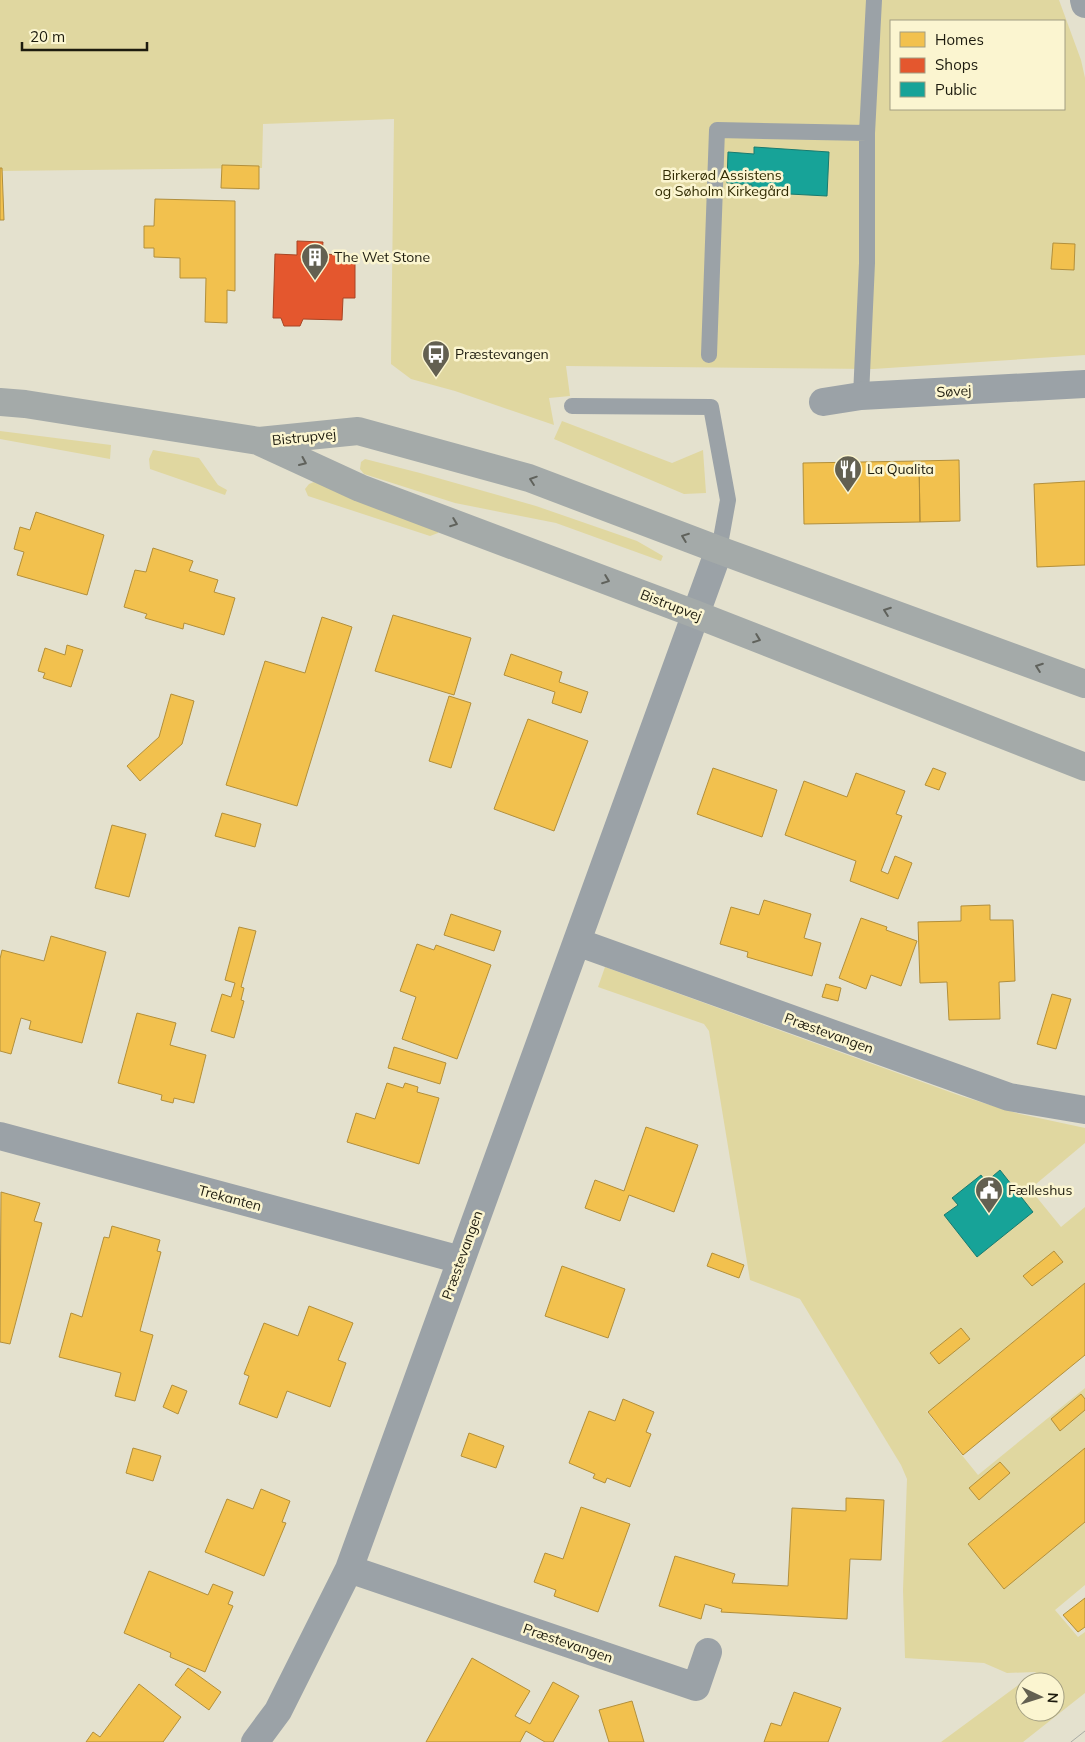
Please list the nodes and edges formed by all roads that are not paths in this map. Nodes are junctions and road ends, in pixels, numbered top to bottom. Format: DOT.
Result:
graph roads {
  1 [pos="874,0"];
  2 [pos="1084,0"];
  3 [pos="1085,4"];
  4 [pos="867,133"];
  5 [pos="709,355"];
  6 [pos="1085,384"];
  7 [pos="861,396"];
  8 [pos="0,402"];
  9 [pos="823,402"];
  10 [pos="572,406"];
  11 [pos="259,441"];
  12 [pos="719,550"];
  13 [pos="695,614"];
  14 [pos="1085,684"];
  15 [pos="1085,767"];
  16 [pos="577,942"];
  17 [pos="1085,1110"];
  18 [pos="0,1136"];
  19 [pos="461,1260"];
  20 [pos="349,1569"];
  21 [pos="708,1652"];
  22 [pos="255,1742"];
  1 -- 4 [label="lane"];
  2 -- 3 [label="street"];
  4 -- 5 [label="lane"];
  4 -- 7 [label="lane"];
  6 -- 7 [label="street, Søvej"];
  7 -- 9 [label="street, Søvej"];
  8 -- 11 [label="main road, Bistrupvej"];
  10 -- 12 [label="lane"];
  12 -- 11 [label="main road, Bistrupvej, one-way"];
  11 -- 13 [label="main road, Bistrupvej, one-way"];
  12 -- 13 [label="street, Præstevangen"];
  14 -- 12 [label="main road, Bistrupvej, one-way"];
  13 -- 15 [label="main road, Bistrupvej, one-way"];
  13 -- 16 [label="street, Præstevangen"];
  16 -- 17 [label="street, Præstevangen"];
  16 -- 19 [label="street, Præstevangen"];
  18 -- 19 [label="street, Trekanten"];
  19 -- 20 [label="street, Præstevangen"];
  20 -- 21 [label="street, Præstevangen"];
  20 -- 22 [label="street, Præstevangen"];
}
